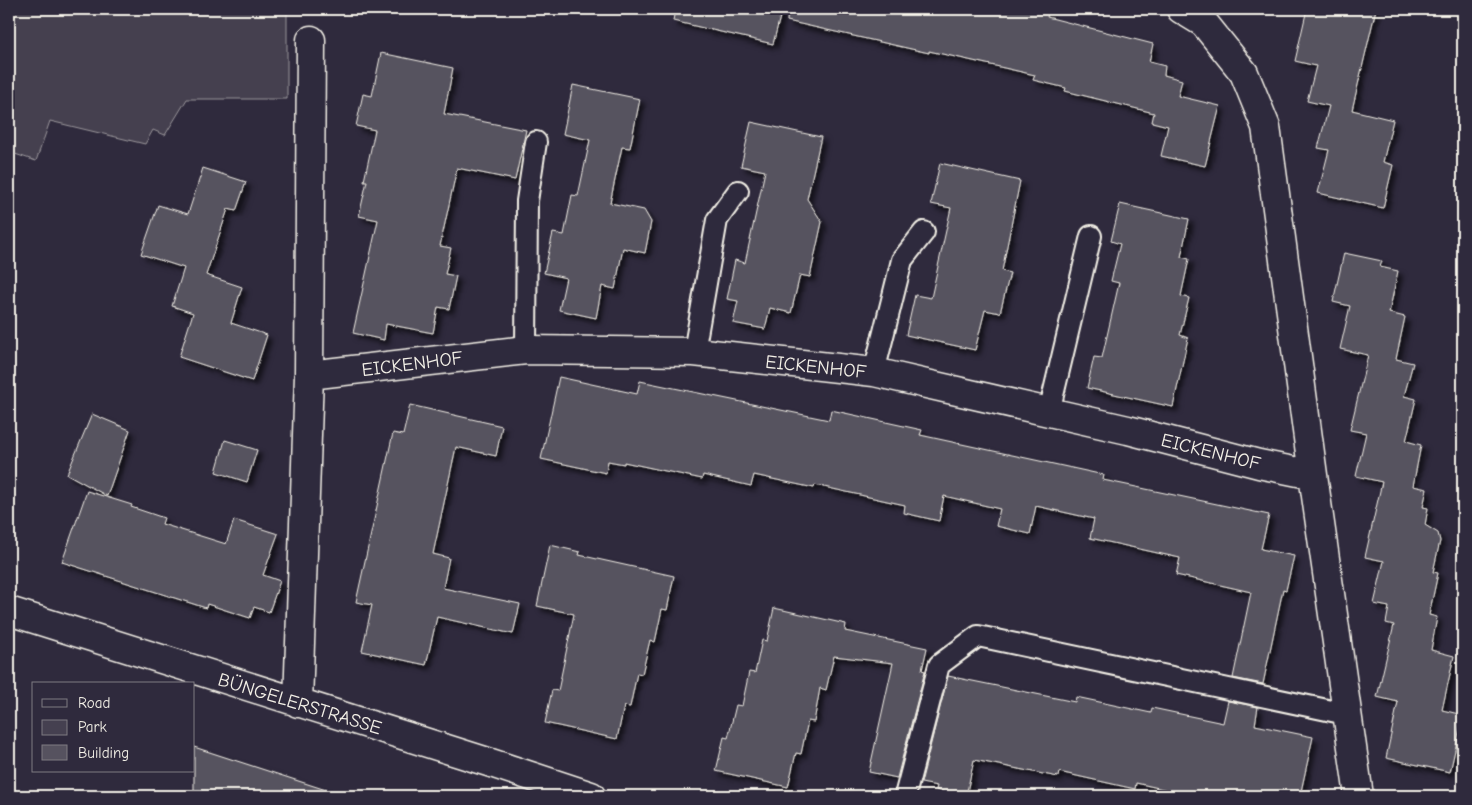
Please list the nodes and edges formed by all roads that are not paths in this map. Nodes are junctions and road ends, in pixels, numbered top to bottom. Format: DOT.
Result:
graph roads {
  1 [pos="1197,13"];
  2 [pos="311,40"];
  3 [pos="536,142"];
  4 [pos="738,191"];
  5 [pos="924,232"];
  6 [pos="1091,236"];
  7 [pos="526,350"];
  8 [pos="694,352"];
  9 [pos="874,372"];
  10 [pos="309,376"];
  11 [pos="1049,412"];
  12 [pos="1313,475"];
  13 [pos="9,611"];
  14 [pos="298,703"];
  15 [pos="1346,714"];
  16 [pos="591,796"];
  17 [pos="904,796"];
  18 [pos="1359,796"];
  1 -- 12 [label="street"];
  2 -- 10 [label="street"];
  3 -- 7 [label="lane"];
  4 -- 8 [label="lane"];
  5 -- 9 [label="lane"];
  6 -- 11 [label="lane"];
  7 -- 8 [label="street, EICKENHOF"];
  7 -- 10 [label="street, EICKENHOF"];
  8 -- 9 [label="street, EICKENHOF"];
  9 -- 11 [label="street, EICKENHOF"];
  10 -- 14 [label="street"];
  11 -- 12 [label="street, EICKENHOF"];
  12 -- 15 [label="street"];
  13 -- 14 [label="street, BÜNGELERSTRASSE"];
  14 -- 16 [label="street, BÜNGELERSTRASSE"];
  15 -- 17 [label="lane"];
  15 -- 18 [label="street"];
}
